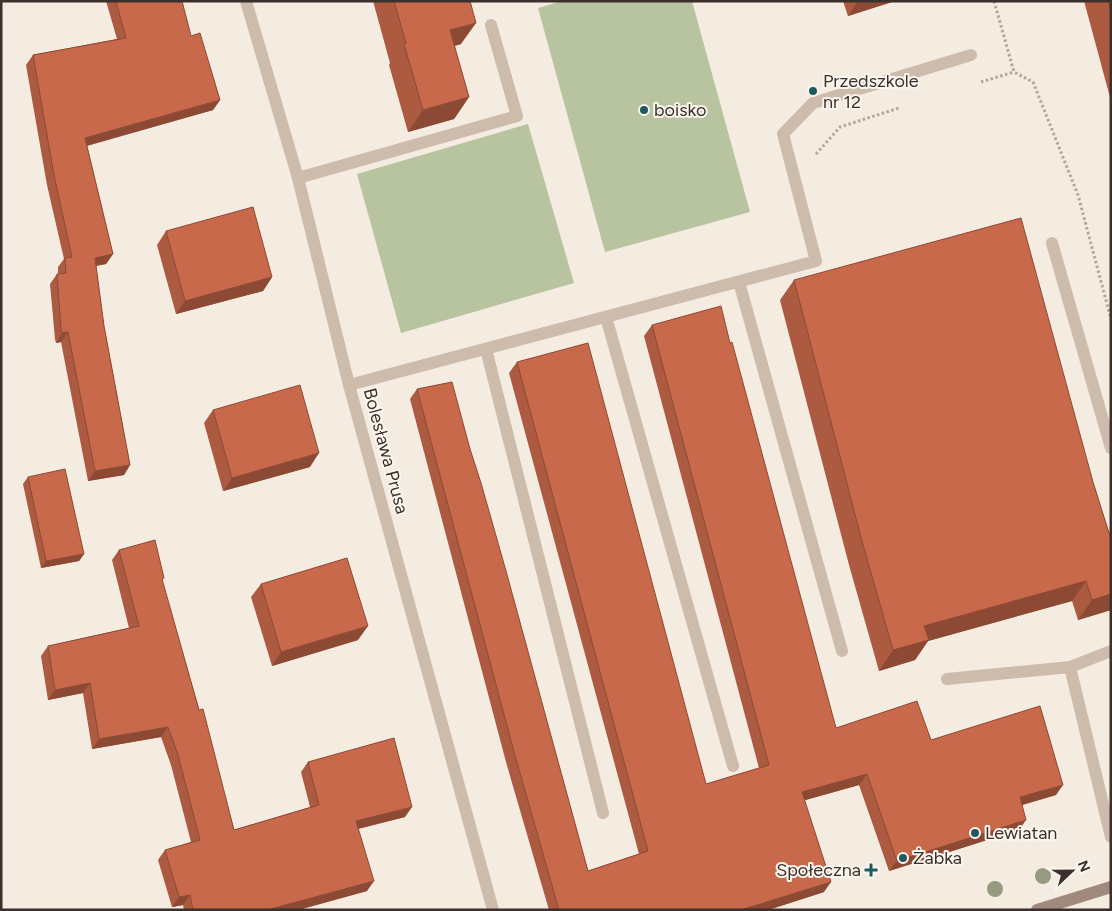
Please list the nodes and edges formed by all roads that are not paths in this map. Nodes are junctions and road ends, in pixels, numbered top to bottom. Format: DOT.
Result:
graph roads {
  1 [pos="246,1"];
  2 [pos="491,25"];
  3 [pos="971,55"];
  4 [pos="298,178"];
  5 [pos="1052,242"];
  6 [pos="739,282"];
  7 [pos="606,317"];
  8 [pos="486,349"];
  9 [pos="349,385"];
  10 [pos="1111,448"];
  11 [pos="842,651"];
  12 [pos="1111,651"];
  13 [pos="1070,667"];
  14 [pos="947,679"];
  15 [pos="733,766"];
  16 [pos="603,814"];
  17 [pos="1111,837"];
  18 [pos="1111,887"];
  19 [pos="493,910"];
  20 [pos="1037,910"];
  1 -- 4 [label="street, Bolesława Prusa"];
  2 -- 4 [label="street"];
  3 -- 6 [label="street"];
  4 -- 9 [label="street, Bolesława Prusa"];
  5 -- 10 [label="street"];
  6 -- 7 [label="street"];
  6 -- 11 [label="street"];
  7 -- 8 [label="street"];
  7 -- 15 [label="street"];
  8 -- 9 [label="street"];
  8 -- 16 [label="street"];
  9 -- 19 [label="street, Bolesława Prusa"];
  12 -- 13 [label="street"];
  13 -- 14 [label="street"];
  13 -- 17 [label="street"];
  18 -- 20 [label="street"];
}
